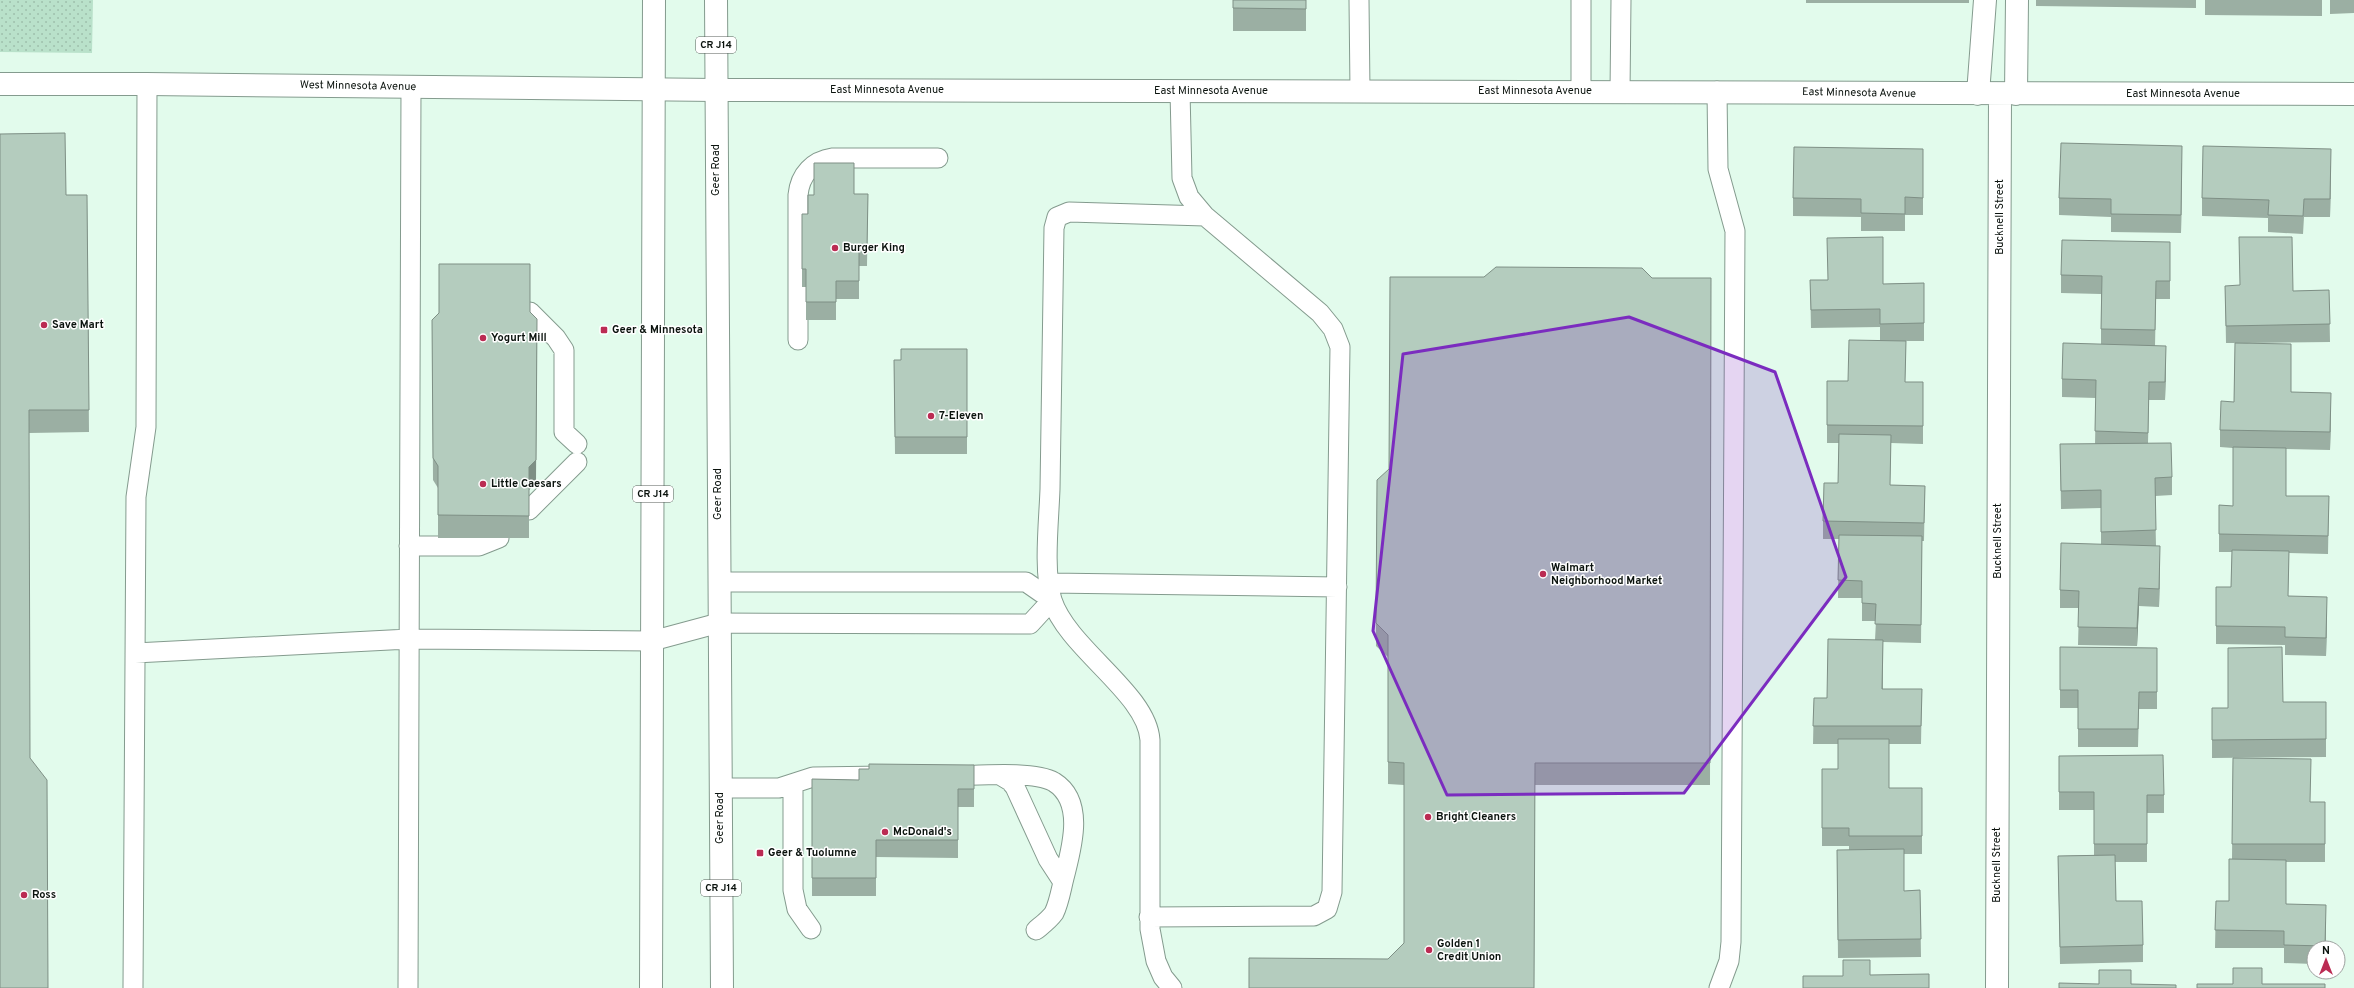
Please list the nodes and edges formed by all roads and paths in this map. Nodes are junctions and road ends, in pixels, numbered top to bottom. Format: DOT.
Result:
graph roads {
  1 [pos="654,0"];
  2 [pos="716,0"];
  3 [pos="1359,0"];
  4 [pos="1581,0"];
  5 [pos="1621,0"];
  6 [pos="1985,0"];
  7 [pos="2017,0"];
  8 [pos="0,84"];
  9 [pos="147,84"];
  10 [pos="411,87"];
  11 [pos="654,89"];
  12 [pos="716,90"];
  13 [pos="1180,91"];
  14 [pos="1360,91"];
  15 [pos="1581,92"];
  16 [pos="1620,92"];
  17 [pos="1718,92"];
  18 [pos="1978,94"];
  19 [pos="2008,94"];
  20 [pos="2354,94"];
  21 [pos="938,158"];
  22 [pos="1205,216"];
  23 [pos="530,312"];
  24 [pos="798,340"];
  25 [pos="529,510"];
  26 [pos="499,538"];
  27 [pos="409,546"];
  28 [pos="719,582"];
  29 [pos="1337,587"];
  30 [pos="1051,591"];
  31 [pos="719,623"];
  32 [pos="409,638"];
  33 [pos="652,642"];
  34 [pos="135,653"];
  35 [pos="1000,775"];
  36 [pos="905,776"];
  37 [pos="929,776"];
  38 [pos="793,784"];
  39 [pos="720,788"];
  40 [pos="1063,882"];
  41 [pos="1149,917"];
  42 [pos="811,930"];
  43 [pos="1036,930"];
  44 [pos="133,988"];
  45 [pos="408,988"];
  46 [pos="651,988"];
  47 [pos="722,988"];
  48 [pos="1172,988"];
  49 [pos="1719,988"];
  50 [pos="1997,988"];
  1 -- 11 [label="street, CR J14"];
  2 -- 12 [label="street, Geer Road / CR J14"];
  3 -- 14 [label="lane"];
  4 -- 15 [label="lane"];
  5 -- 16 [label="lane"];
  6 -- 18 [label="street"];
  7 -- 19 [label="street, Bucknell Street"];
  8 -- 9 [label="street, West Minnesota Avenue"];
  9 -- 10 [label="street, West Minnesota Avenue"];
  9 -- 34 [label="lane"];
  10 -- 11 [label="street, West Minnesota Avenue"];
  10 -- 27 [label="lane"];
  11 -- 12 [label="street, West Minnesota Avenue"];
  11 -- 33 [label="street, CR J14"];
  12 -- 13 [label="street, East Minnesota Avenue"];
  12 -- 28 [label="street, Geer Road / CR J14"];
  13 -- 14 [label="street, East Minnesota Avenue"];
  13 -- 22 [label="lane"];
  14 -- 15 [label="street, East Minnesota Avenue"];
  15 -- 16 [label="street, East Minnesota Avenue"];
  16 -- 17 [label="street, East Minnesota Avenue"];
  17 -- 18 [label="street, East Minnesota Avenue"];
  17 -- 49 [label="lane"];
  18 -- 19 [label="street, East Minnesota Avenue"];
  19 -- 20 [label="street, East Minnesota Avenue"];
  19 -- 50 [label="street, Bucknell Street"];
  21 -- 24 [label="lane"];
  22 -- 29 [label="lane"];
  22 -- 30 [label="lane"];
  23 -- 25 [label="lane"];
  26 -- 27 [label="lane"];
  27 -- 32 [label="lane"];
  28 -- 30 [label="lane"];
  28 -- 31 [label="street, Geer Road / CR J14"];
  29 -- 30 [label="lane"];
  29 -- 41 [label="lane"];
  30 -- 31 [label="lane"];
  30 -- 41 [label="lane"];
  31 -- 33 [label="lane"];
  31 -- 39 [label="street, Geer Road / CR J14"];
  32 -- 33 [label="lane"];
  32 -- 34 [label="lane"];
  32 -- 45 [label="lane"];
  33 -- 46 [label="street, CR J14"];
  34 -- 44 [label="lane"];
  35 -- 37 [label="lane"];
  35 -- 40 [label="lane"];
  35 -- 40 [label="lane"];
  36 -- 38 [label="lane"];
  38 -- 39 [label="lane"];
  38 -- 42 [label="lane"];
  39 -- 47 [label="street, Geer Road / CR J14"];
  40 -- 43 [label="lane"];
  41 -- 48 [label="lane"];
}
